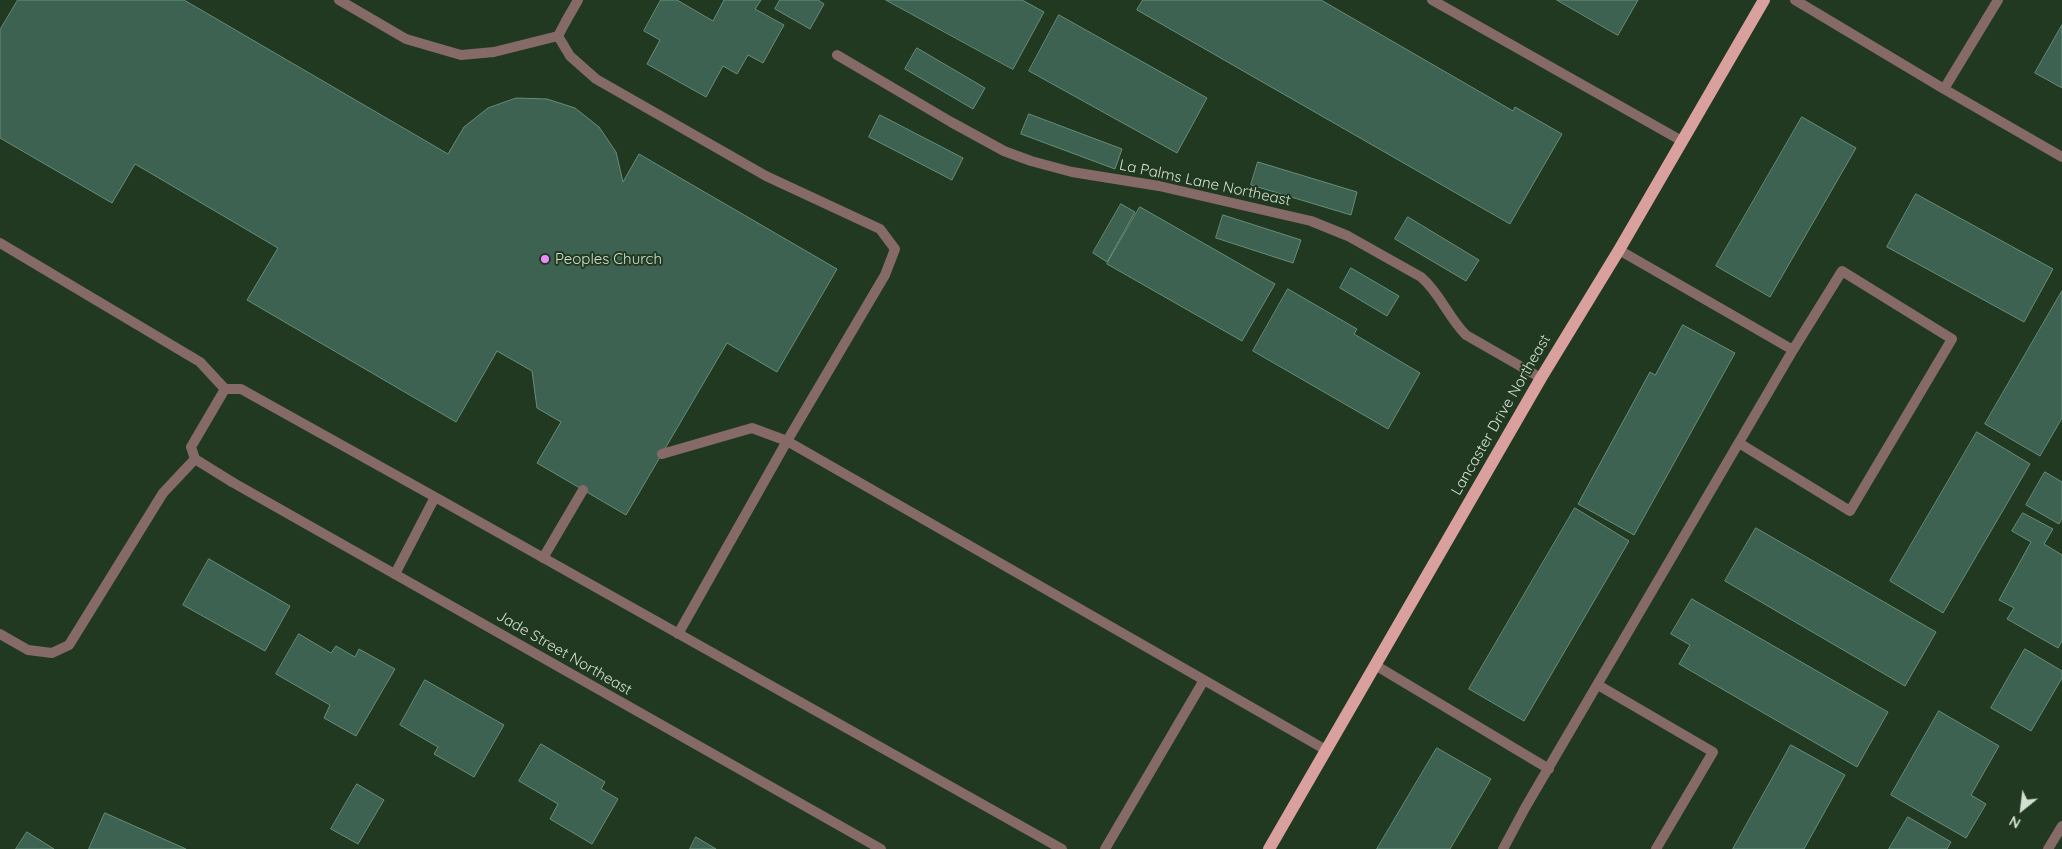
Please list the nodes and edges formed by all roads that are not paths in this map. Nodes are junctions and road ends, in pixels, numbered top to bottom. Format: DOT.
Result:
graph roads {
  1 [pos="339,0"];
  2 [pos="578,0"];
  3 [pos="1432,0"];
  4 [pos="1764,0"];
  5 [pos="1795,0"];
  6 [pos="1998,0"];
  7 [pos="558,36"];
  8 [pos="837,55"];
  9 [pos="1944,90"];
  10 [pos="1682,141"];
  11 [pos="2062,157"];
  12 [pos="0,243"];
  13 [pos="1619,250"];
  14 [pos="1793,350"];
  15 [pos="1541,378"];
  16 [pos="225,389"];
  17 [pos="787,441"];
  18 [pos="1739,443"];
  19 [pos="662,454"];
  20 [pos="195,459"];
  21 [pos="583,490"];
  22 [pos="435,497"];
  23 [pos="543,558"];
  24 [pos="395,574"];
  25 [pos="0,634"];
  26 [pos="678,634"];
  27 [pos="1375,666"];
  28 [pos="1204,680"];
  29 [pos="1598,685"];
  30 [pos="1326,750"];
  31 [pos="1549,769"];
  32 [pos="2062,826"];
  33 [pos="881,849"];
  34 [pos="1062,849"];
  35 [pos="1105,849"];
  36 [pos="1269,849"];
  37 [pos="1502,849"];
  38 [pos="1656,849"];
  39 [pos="2048,849"];
  1 -- 7 [label="street"];
  2 -- 7 [label="street"];
  3 -- 10 [label="street"];
  4 -- 10 [label="main road, Lancaster Drive Northeast"];
  5 -- 9 [label="street"];
  6 -- 9 [label="street"];
  7 -- 17 [label="street"];
  8 -- 15 [label="street, La Palms Lane Northeast"];
  9 -- 11 [label="street"];
  10 -- 13 [label="main road, Lancaster Drive Northeast"];
  12 -- 16 [label="street"];
  13 -- 14 [label="street"];
  13 -- 15 [label="main road, Lancaster Drive Northeast"];
  14 -- 18 [label="street"];
  14 -- 18 [label="street"];
  15 -- 27 [label="main road, Lancaster Drive Northeast"];
  16 -- 20 [label="street"];
  16 -- 22 [label="street"];
  17 -- 19 [label="street"];
  17 -- 26 [label="street"];
  17 -- 28 [label="street"];
  18 -- 29 [label="street"];
  20 -- 24 [label="street, Jade Street Northeast"];
  20 -- 25 [label="street"];
  21 -- 23 [label="street"];
  22 -- 23 [label="street"];
  22 -- 24 [label="street"];
  23 -- 26 [label="street"];
  24 -- 33 [label="street, Jade Street Northeast"];
  26 -- 34 [label="street"];
  27 -- 30 [label="main road, Lancaster Drive Northeast"];
  27 -- 31 [label="street"];
  28 -- 30 [label="street"];
  28 -- 35 [label="street"];
  29 -- 31 [label="street"];
  29 -- 38 [label="street"];
  30 -- 36 [label="main road, Lancaster Drive Northeast"];
  31 -- 37 [label="street"];
  32 -- 39 [label="street"];
}
